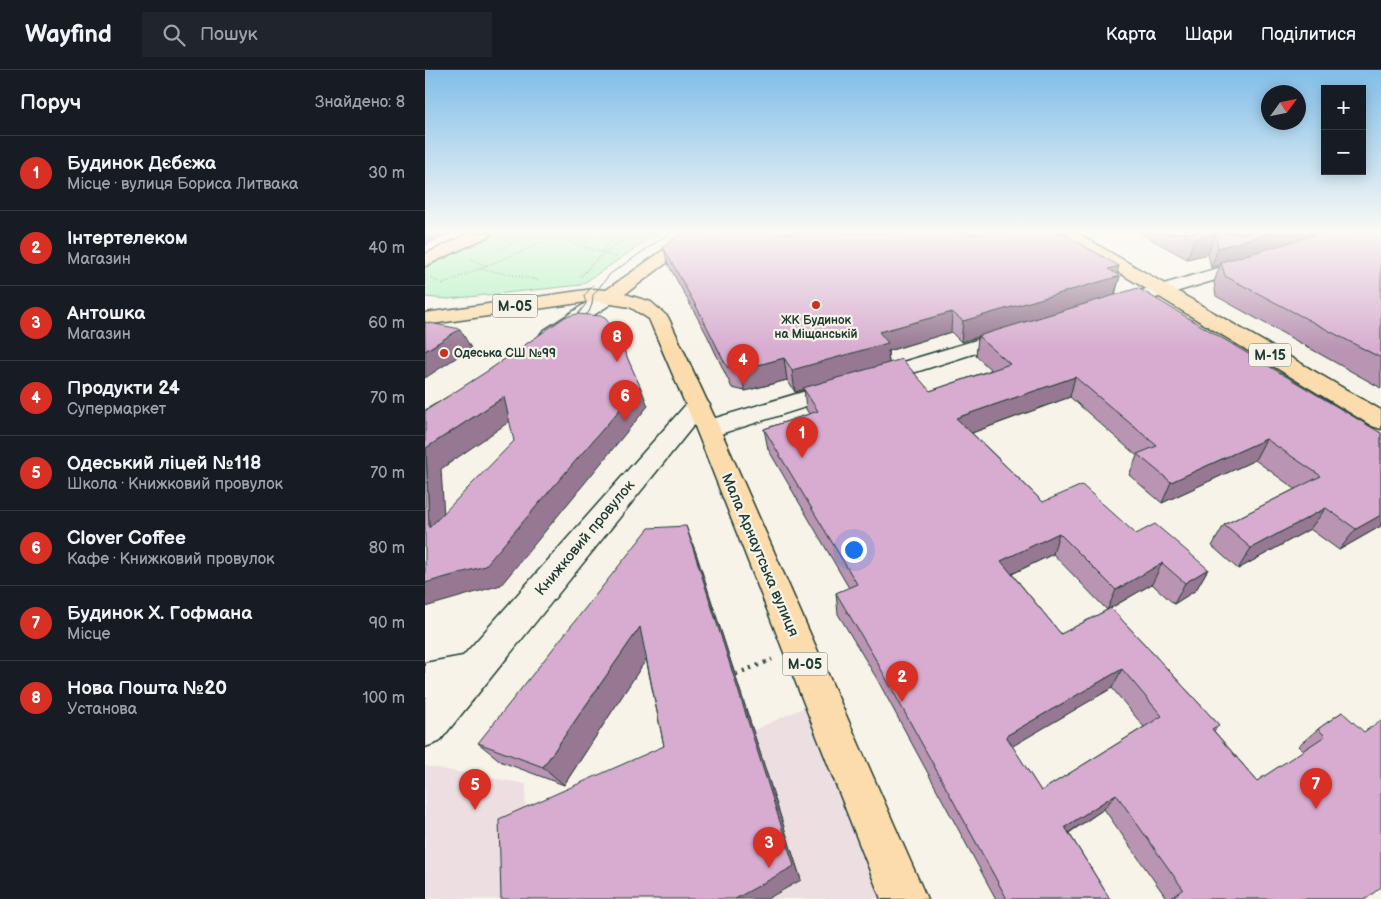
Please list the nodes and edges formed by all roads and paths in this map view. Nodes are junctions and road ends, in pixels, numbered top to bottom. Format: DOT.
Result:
graph roads {
  1 [pos="429,272"];
  2 [pos="474,272"];
  3 [pos="496,272"];
  4 [pos="584,272"];
  5 [pos="644,272"];
  6 [pos="1129,272"];
  7 [pos="1225,272"];
  8 [pos="579,279"];
  9 [pos="541,280"];
  10 [pos="1160,290"];
  11 [pos="610,296"];
  12 [pos="1098,309"];
  13 [pos="425,311"];
  14 [pos="446,315"];
  15 [pos="425,319"];
  16 [pos="1027,331"];
  17 [pos="533,346"];
  18 [pos="703,417"];
  19 [pos="1381,421"];
  20 [pos="799,648"];
  21 [pos="472,671"];
  22 [pos="736,674"];
  23 [pos="425,680"];
  24 [pos="425,728"];
  25 [pos="904,899"];
  1 -- 2 [label="path"];
  3 -- 9 [label="path"];
  4 -- 8 [label="path"];
  5 -- 11 [label="main road"];
  6 -- 10 [label="main road, М-15"];
  7 -- 10 [label="street"];
  10 -- 12 [label="street"];
  10 -- 19 [label="main road, М-15"];
  11 -- 14 [label="main road, М-05"];
  11 -- 17 [label="street"];
  11 -- 18 [label="main road, Мала Арнаутська вулиця / М-05"];
  13 -- 14 [label="main road, М-05"];
  14 -- 15 [label="main road"];
  16 -- 18 [label="street"];
  18 -- 20 [label="main road, Мала Арнаутська вулиця / М-05"];
  18 -- 21 [label="street, Книжковий провулок"];
  20 -- 22 [label="path"];
  20 -- 25 [label="main road, Мала Арнаутська вулиця / М-05"];
  21 -- 23 [label="street"];
  21 -- 24 [label="street, Книжковий провулок"];
}
